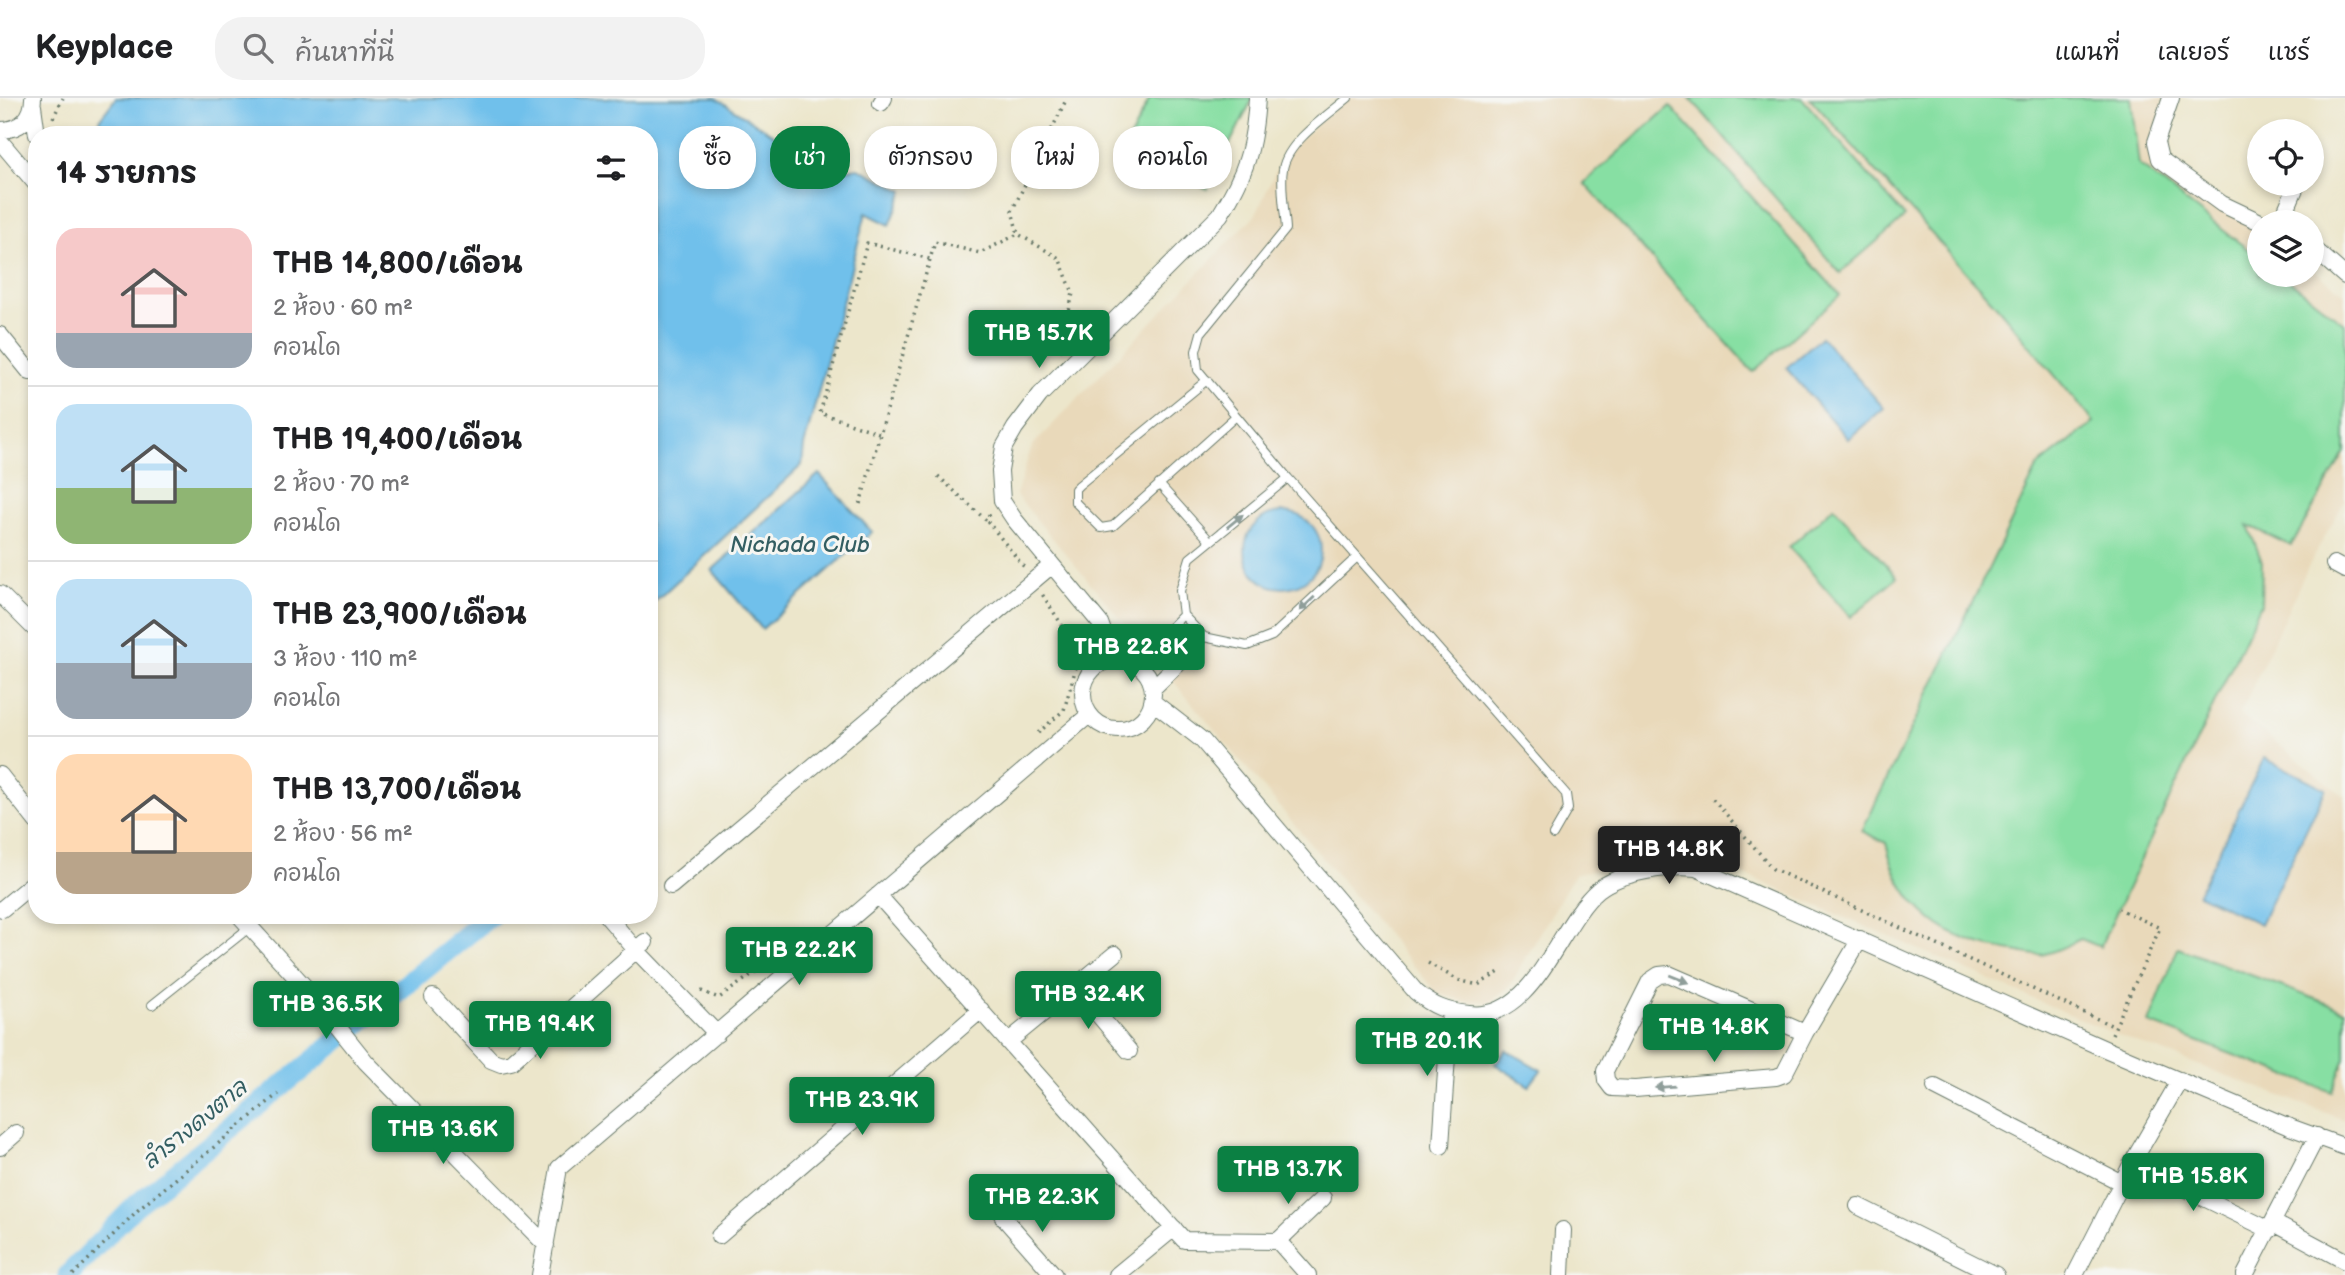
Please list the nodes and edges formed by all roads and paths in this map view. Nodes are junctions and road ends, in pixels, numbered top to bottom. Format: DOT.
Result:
graph roads {
  1 [pos="63,98"];
  2 [pos="1068,98"];
  3 [pos="1257,98"];
  4 [pos="1348,98"];
  5 [pos="2171,98"];
  6 [pos="35,101"];
  7 [pos="42,126"];
  8 [pos="46,126"];
  9 [pos="0,130"];
  10 [pos="0,141"];
  11 [pos="28,174"];
  12 [pos="2247,216"];
  13 [pos="1018,234"];
  14 [pos="2324,258"];
  15 [pos="930,259"];
  16 [pos="2345,276"];
  17 [pos="0,335"];
  18 [pos="1060,351"];
  19 [pos="28,370"];
  20 [pos="1207,380"];
  21 [pos="1237,416"];
  22 [pos="880,433"];
  23 [pos="938,476"];
  24 [pos="1288,478"];
  25 [pos="1159,484"];
  26 [pos="859,503"];
  27 [pos="990,510"];
  28 [pos="988,522"];
  29 [pos="1210,541"];
  30 [pos="1357,557"];
  31 [pos="1052,565"];
  32 [pos="1033,582"];
  33 [pos="0,594"];
  34 [pos="1183,615"];
  35 [pos="28,623"];
  36 [pos="1164,634"];
  37 [pos="1204,638"];
  38 [pos="1184,658"];
  39 [pos="1113,659"];
  40 [pos="1131,661"];
  41 [pos="1153,695"];
  42 [pos="1089,715"];
  43 [pos="1034,737"];
  44 [pos="0,775"];
  45 [pos="1713,799"];
  46 [pos="28,811"];
  47 [pos="1553,835"];
  48 [pos="671,886"];
  49 [pos="28,887"];
  50 [pos="878,895"];
  51 [pos="2,909"];
  52 [pos="2119,909"];
  53 [pos="242,924"];
  54 [pos="248,924"];
  55 [pos="616,924"];
  56 [pos="1860,939"];
  57 [pos="640,946"];
  58 [pos="1115,954"];
  59 [pos="775,958"];
  60 [pos="1428,963"];
  61 [pos="1501,971"];
  62 [pos="1075,987"];
  63 [pos="699,990"];
  64 [pos="433,997"];
  65 [pos="152,1004"];
  66 [pos="981,1010"];
  67 [pos="1450,1012"];
  68 [pos="2115,1027"];
  69 [pos="1805,1033"];
  70 [pos="717,1034"];
  71 [pos="1009,1041"];
  72 [pos="2105,1049"];
  73 [pos="1129,1051"];
  74 [pos="2180,1080"];
  75 [pos="1935,1087"];
  76 [pos="278,1094"];
  77 [pos="16,1133"];
  78 [pos="2317,1136"];
  79 [pos="1441,1146"];
  80 [pos="0,1147"];
  81 [pos="2345,1147"];
  82 [pos="2132,1163"];
  83 [pos="2122,1183"];
  84 [pos="1323,1198"];
  85 [pos="1858,1206"];
  86 [pos="1003,1217"];
  87 [pos="2272,1226"];
  88 [pos="1174,1228"];
  89 [pos="1563,1230"];
  90 [pos="719,1236"];
  91 [pos="1278,1241"];
  92 [pos="546,1245"];
  93 [pos="2345,1261"];
  94 [pos="73,1275"];
  95 [pos="540,1275"];
  96 [pos="1054,1275"];
  97 [pos="1117,1275"];
  98 [pos="1308,1275"];
  99 [pos="1561,1275"];
  100 [pos="1996,1275"];
  101 [pos="2075,1275"];
  102 [pos="2245,1275"];
  1 -- 8 [label="path"];
  2 -- 13 [label="path"];
  3 -- 31 [label="street"];
  4 -- 20 [label="lane"];
  5 -- 12 [label="street"];
  6 -- 7 [label="street"];
  6 -- 9 [label="street"];
  10 -- 11 [label="street"];
  13 -- 15 [label="path"];
  13 -- 18 [label="path"];
  14 -- 16 [label="street"];
  15 -- 22 [label="path"];
  15 -- 22 [label="path"];
  17 -- 19 [label="street"];
  20 -- 21 [label="lane"];
  20 -- 25 [label="lane"];
  21 -- 24 [label="lane"];
  21 -- 25 [label="lane"];
  22 -- 26 [label="path"];
  23 -- 28 [label="path"];
  29 -- 24 [label="lane, one-way"];
  24 -- 30 [label="lane"];
  25 -- 29 [label="lane"];
  27 -- 28 [label="path"];
  28 -- 32 [label="path"];
  29 -- 34 [label="lane"];
  30 -- 37 [label="lane, one-way"];
  30 -- 47 [label="lane"];
  31 -- 32 [label="street"];
  31 -- 39 [label="street"];
  32 -- 43 [label="path"];
  32 -- 48 [label="street"];
  33 -- 35 [label="street"];
  34 -- 36 [label="lane"];
  34 -- 37 [label="lane"];
  36 -- 40 [label="street"];
  37 -- 38 [label="lane"];
  38 -- 41 [label="street"];
  39 -- 40 [label="street"];
  39 -- 42 [label="street"];
  40 -- 41 [label="street"];
  41 -- 42 [label="street"];
  41 -- 67 [label="street"];
  42 -- 50 [label="street"];
  44 -- 46 [label="street"];
  45 -- 68 [label="path"];
  49 -- 51 [label="street"];
  50 -- 66 [label="street"];
  50 -- 70 [label="street"];
  52 -- 68 [label="path"];
  53 -- 65 [label="lane"];
  54 -- 92 [label="street"];
  55 -- 57 [label="street"];
  56 -- 67 [label="street"];
  56 -- 69 [label="street"];
  56 -- 72 [label="street"];
  57 -- 64 [label="street"];
  57 -- 70 [label="street"];
  58 -- 62 [label="street"];
  59 -- 63 [label="path"];
  60 -- 61 [label="path"];
  62 -- 71 [label="street"];
  62 -- 73 [label="street"];
  66 -- 71 [label="street"];
  66 -- 90 [label="street"];
  67 -- 79 [label="street"];
  68 -- 72 [label="path"];
  69 -- 69 [label="street, one-way"];
  70 -- 92 [label="street"];
  71 -- 88 [label="street"];
  72 -- 74 [label="street"];
  74 -- 78 [label="street"];
  74 -- 82 [label="street"];
  75 -- 83 [label="street"];
  76 -- 94 [label="path"];
  77 -- 80 [label="street"];
  78 -- 81 [label="street"];
  78 -- 87 [label="street"];
  82 -- 83 [label="street"];
  82 -- 87 [label="street"];
  83 -- 101 [label="street"];
  84 -- 91 [label="street"];
  85 -- 100 [label="street"];
  86 -- 96 [label="street"];
  87 -- 93 [label="street"];
  87 -- 102 [label="street"];
  88 -- 91 [label="street"];
  88 -- 97 [label="street"];
  89 -- 99 [label="street"];
  91 -- 98 [label="street"];
  92 -- 95 [label="street"];
}
